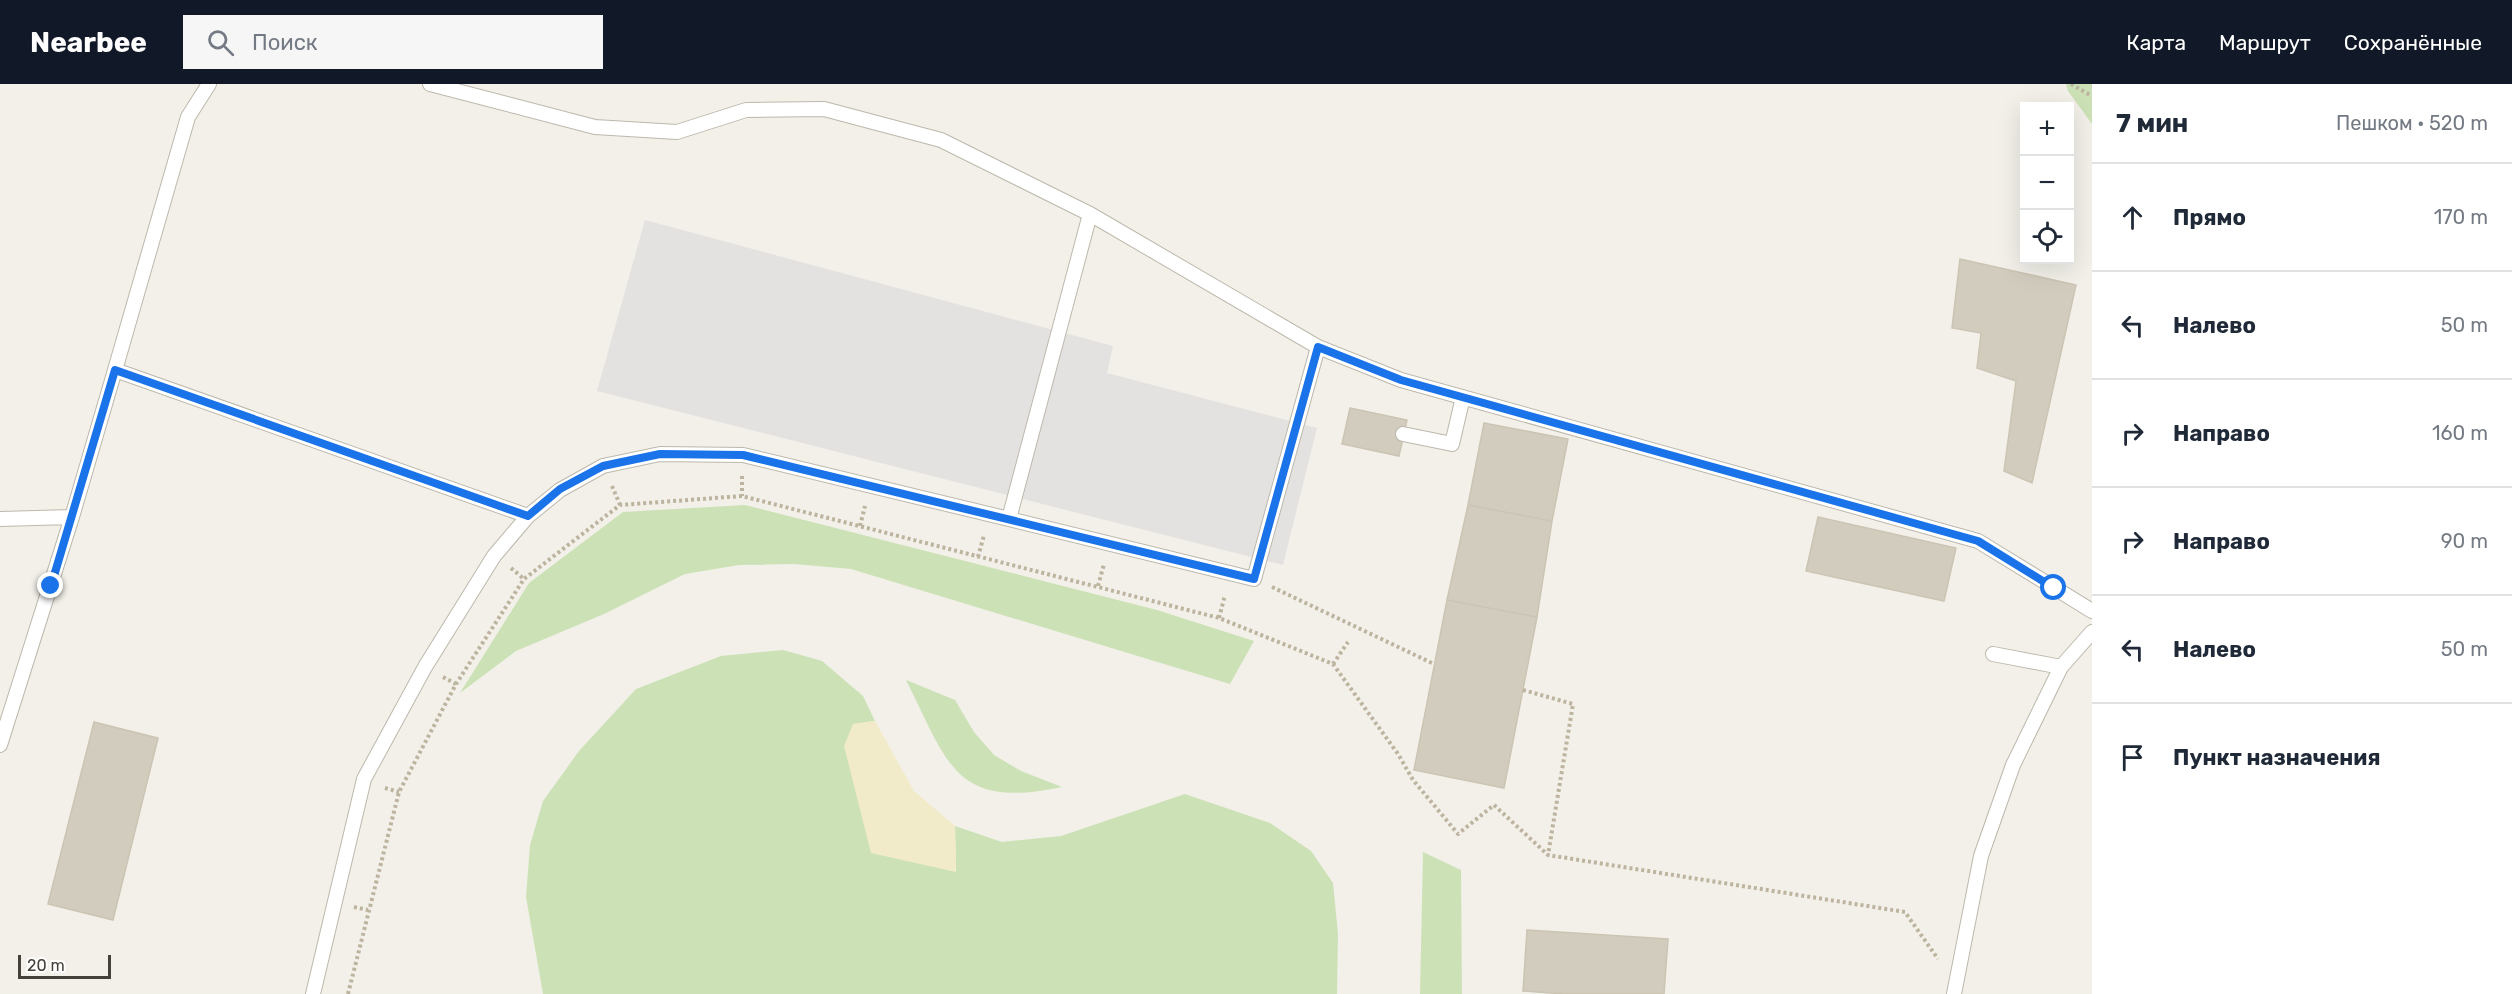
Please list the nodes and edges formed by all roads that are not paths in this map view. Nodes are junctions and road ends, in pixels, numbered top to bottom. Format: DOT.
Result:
graph roads {
  1 [pos="208,84"];
  2 [pos="430,84"];
  3 [pos="1090,214"];
  4 [pos="1318,347"];
  5 [pos="115,370"];
  6 [pos="1463,397"];
  7 [pos="1403,434"];
  8 [pos="528,516"];
  9 [pos="72,518"];
  10 [pos="0,519"];
  11 [pos="1010,519"];
  12 [pos="2092,611"];
  13 [pos="2092,632"];
  14 [pos="1993,654"];
  15 [pos="2061,667"];
  16 [pos="0,745"];
  17 [pos="1955,989"];
  18 [pos="313,994"];
  1 -- 5 [label="lane"];
  2 -- 3 [label="lane"];
  3 -- 4 [label="lane"];
  3 -- 11 [label="lane"];
  4 -- 6 [label="lane"];
  4 -- 11 [label="lane"];
  5 -- 8 [label="lane"];
  5 -- 9 [label="lane"];
  6 -- 7 [label="lane"];
  6 -- 12 [label="lane"];
  8 -- 11 [label="lane"];
  8 -- 18 [label="lane"];
  9 -- 10 [label="lane"];
  9 -- 16 [label="lane"];
  13 -- 15 [label="lane"];
  14 -- 15 [label="lane"];
  15 -- 17 [label="lane"];
}
